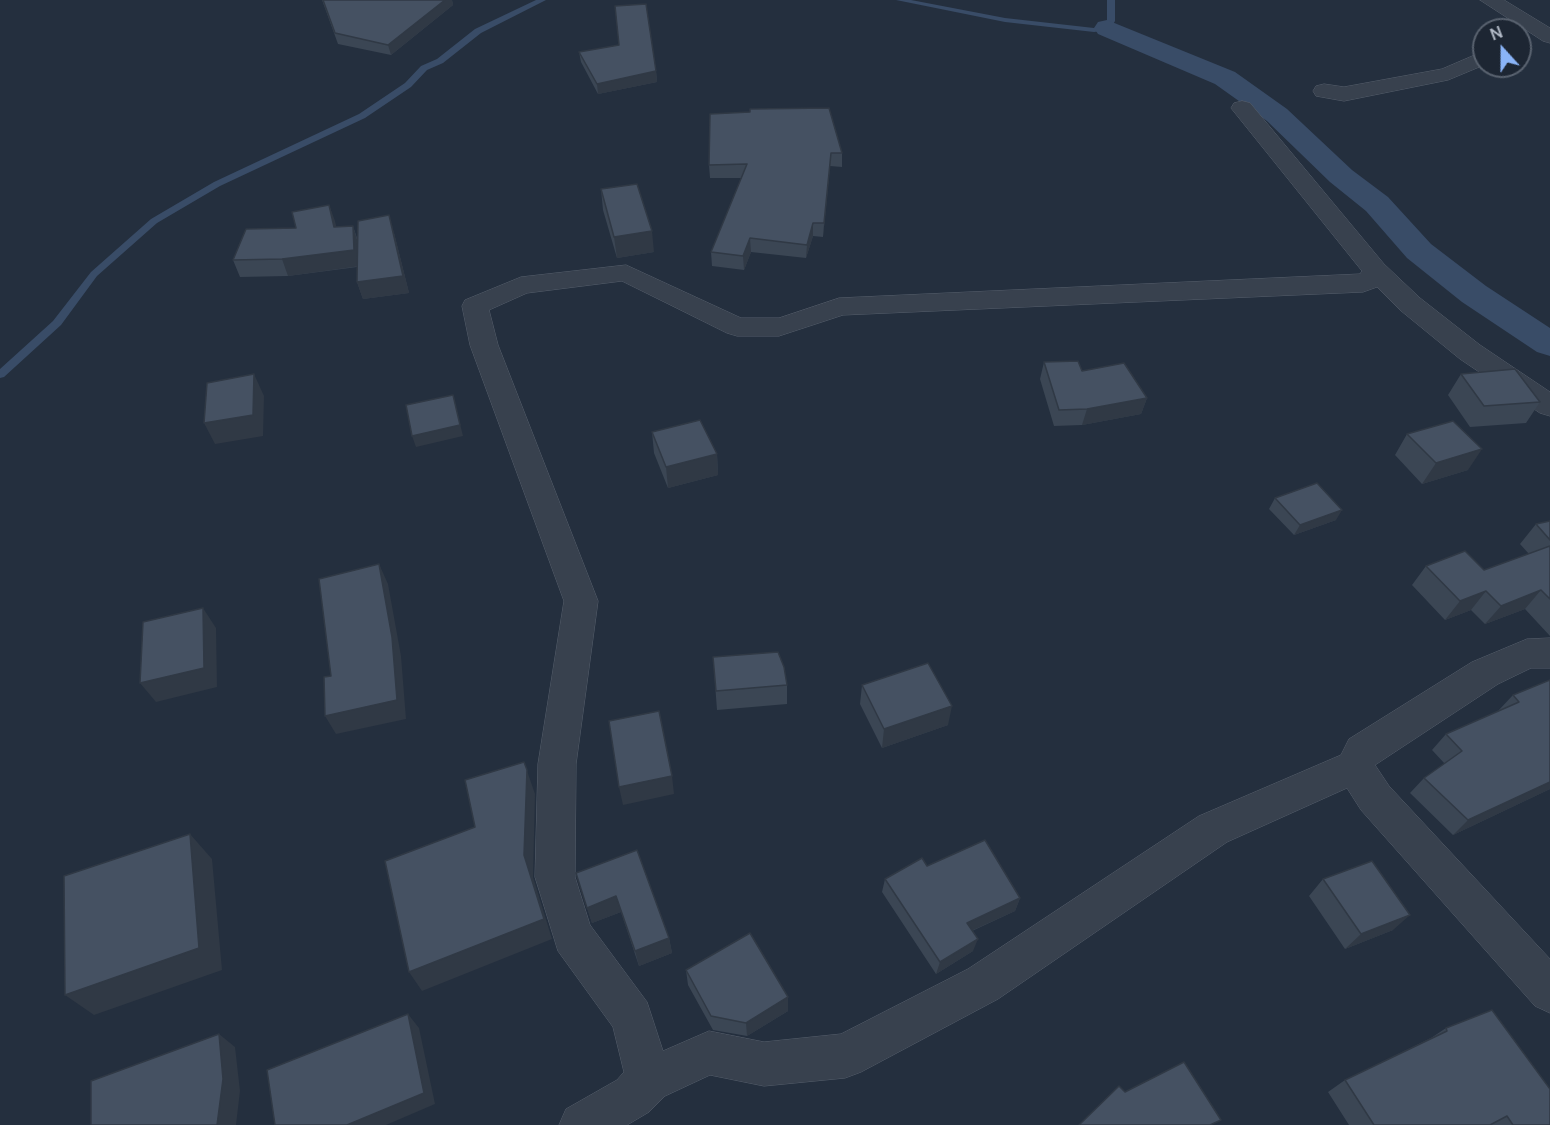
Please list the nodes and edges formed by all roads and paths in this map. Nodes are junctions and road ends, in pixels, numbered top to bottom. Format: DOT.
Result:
graph roads {
  1 [pos="1490,0"];
  2 [pos="1509,18"];
  3 [pos="1532,35"];
  4 [pos="1550,37"];
  5 [pos="1472,63"];
  6 [pos="1324,91"];
  7 [pos="1242,108"];
  8 [pos="1375,270"];
  9 [pos="1550,406"];
  10 [pos="1550,653"];
  11 [pos="1355,767"];
  12 [pos="1550,991"];
  13 [pos="649,1080"];
  14 [pos="582,1125"];
  1 -- 2 [label="street"];
  3 -- 4 [label="street"];
  5 -- 6 [label="street"];
  7 -- 8 [label="street"];
  8 -- 9 [label="street"];
  8 -- 13 [label="street"];
  10 -- 11 [label="street"];
  11 -- 12 [label="street"];
  11 -- 13 [label="street"];
  13 -- 14 [label="street"];
}
